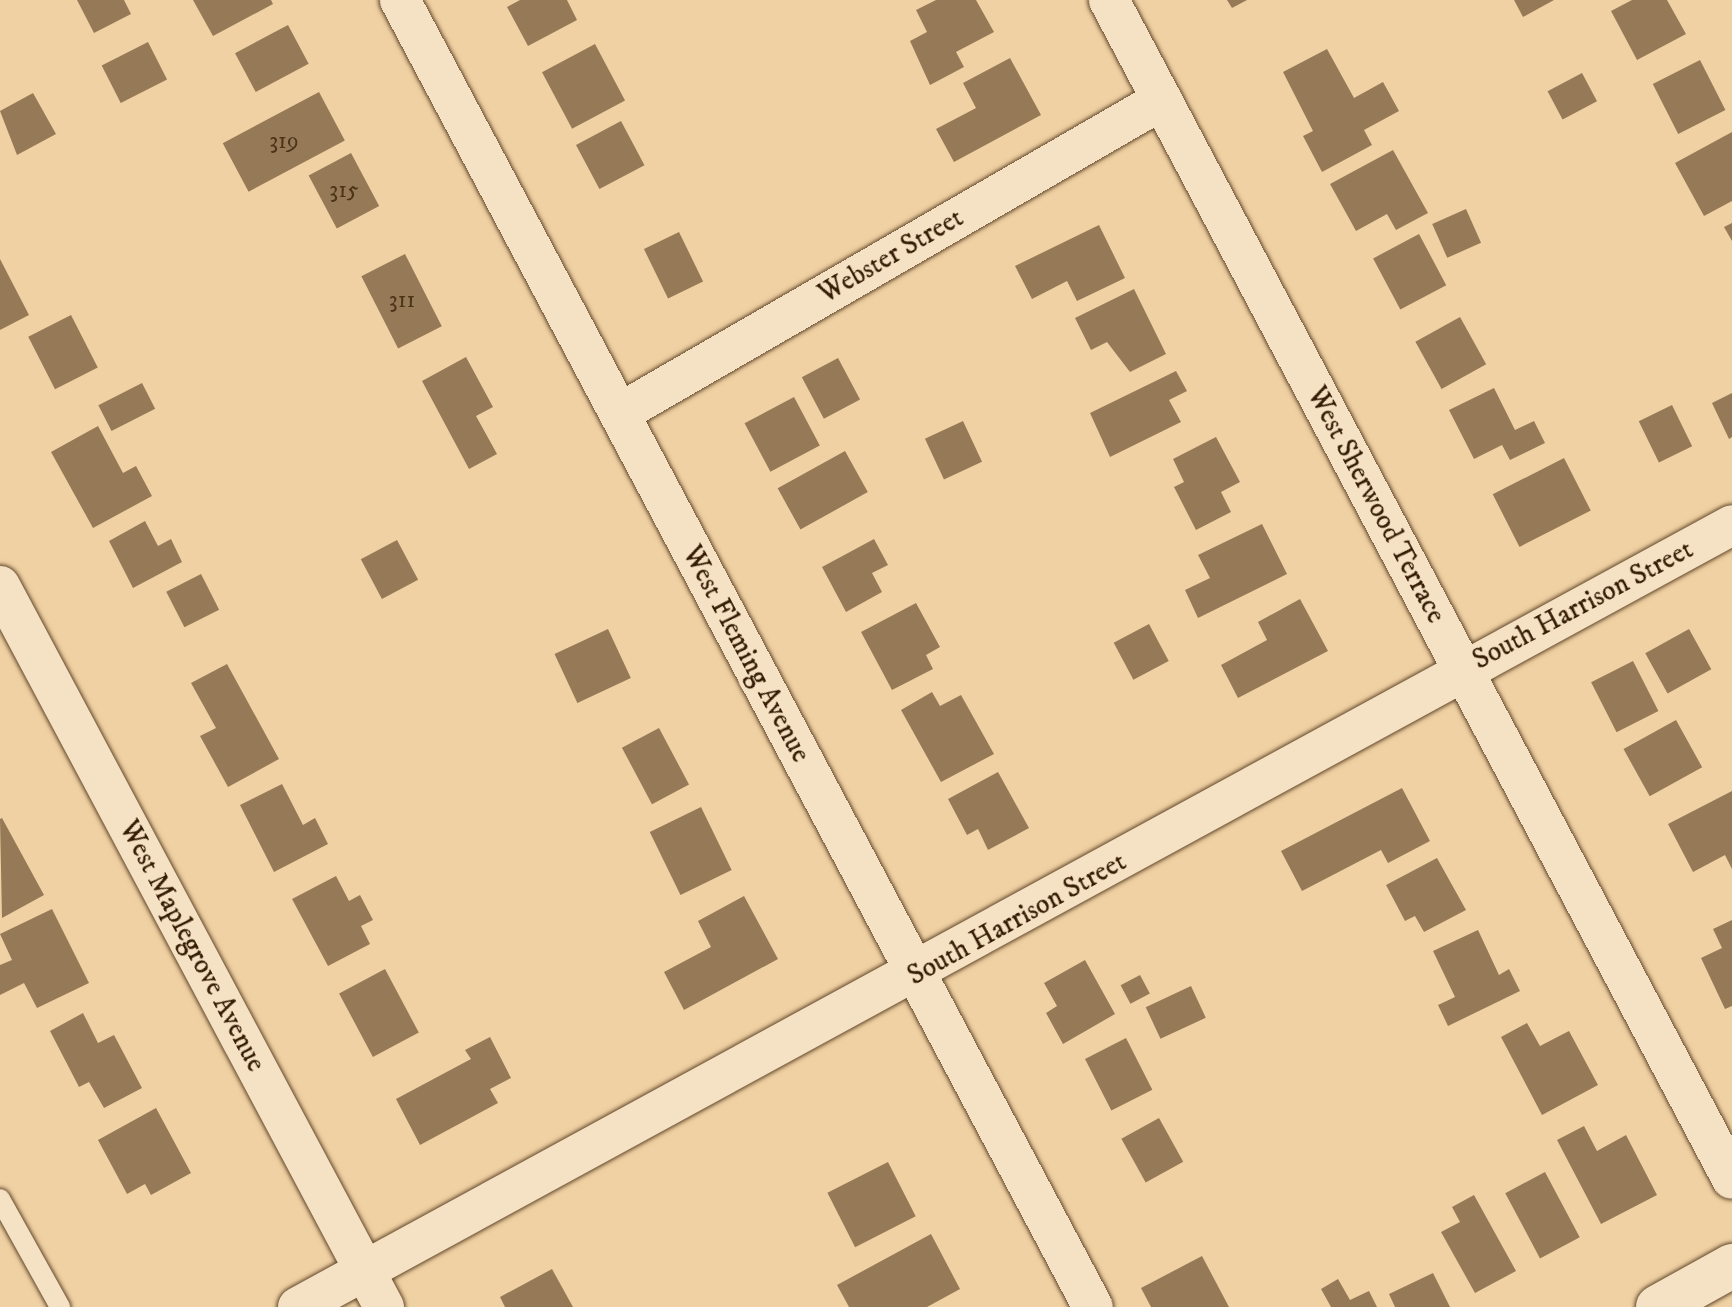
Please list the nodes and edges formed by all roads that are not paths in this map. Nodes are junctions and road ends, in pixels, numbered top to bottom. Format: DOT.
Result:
graph roads {
  1 [pos="400,0"];
  2 [pos="1109,0"];
  3 [pos="1162,100"];
  4 [pos="620,413"];
  5 [pos="1732,525"];
  6 [pos="0,586"];
  7 [pos="1463,670"];
  8 [pos="916,976"];
  9 [pos="1732,1179"];
  10 [pos="0,1199"];
  11 [pos="1732,1266"];
  12 [pos="363,1270"];
  13 [pos="60,1307"];
  14 [pos="298,1307"];
  15 [pos="384,1307"];
  16 [pos="1093,1307"];
  17 [pos="1658,1307"];
  1 -- 4 [label="street, West Fleming Avenue"];
  2 -- 3 [label="street, West Sherwood Terrace"];
  3 -- 4 [label="street, Webster Street"];
  3 -- 7 [label="street, West Sherwood Terrace"];
  4 -- 8 [label="street, West Fleming Avenue"];
  5 -- 7 [label="street, South Harrison Street"];
  6 -- 12 [label="street, West Maplegrove Avenue"];
  7 -- 8 [label="street, South Harrison Street"];
  7 -- 9 [label="street, West Sherwood Terrace"];
  8 -- 12 [label="street, South Harrison Street"];
  8 -- 16 [label="street, West Fleming Avenue"];
  10 -- 13 [label="lane"];
  11 -- 17 [label="street"];
  12 -- 14 [label="street, South Harrison Street"];
  12 -- 15 [label="street, West Maplegrove Avenue"];
}
